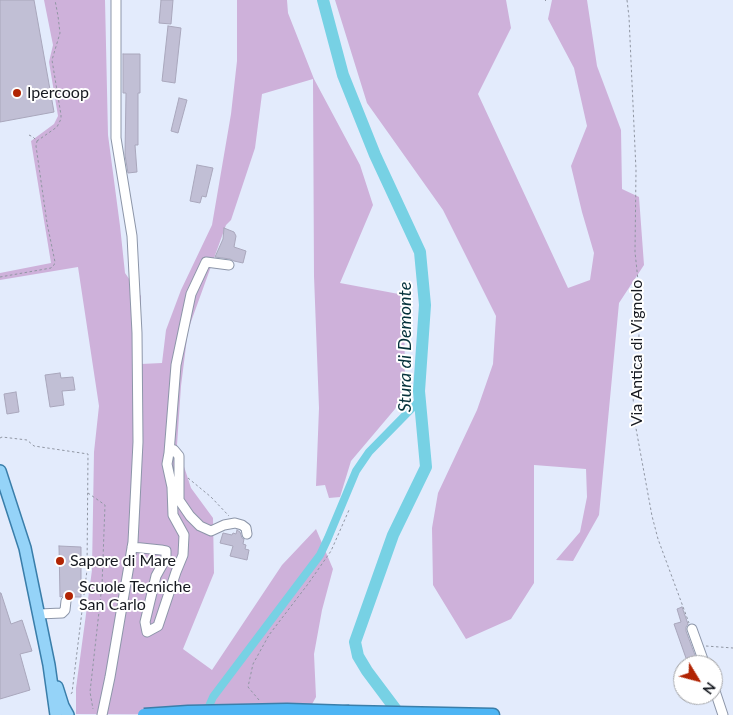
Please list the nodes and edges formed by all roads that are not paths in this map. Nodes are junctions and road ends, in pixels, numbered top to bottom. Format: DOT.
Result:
graph roads {
  1 [pos="116,0"];
  2 [pos="229,265"];
  3 [pos="169,453"];
  4 [pos="0,471"];
  5 [pos="247,534"];
  6 [pos="135,548"];
  7 [pos="66,601"];
  8 [pos="38,614"];
  9 [pos="692,629"];
  10 [pos="701,655"];
  11 [pos="49,665"];
  12 [pos="349,712"];
  13 [pos="56,715"];
  14 [pos="68,715"];
  15 [pos="102,715"];
  16 [pos="144,715"];
  17 [pos="327,715"];
  18 [pos="493,715"];
  1 -- 6 [label="street"];
  2 -- 3 [label="street"];
  3 -- 5 [label="street"];
  3 -- 6 [label="street"];
  4 -- 8 [label="main road"];
  6 -- 15 [label="street"];
  7 -- 8 [label="street"];
  8 -- 11 [label="main road"];
  9 -- 10 [label="street"];
  11 -- 13 [label="main road"];
  11 -- 14 [label="main road"];
  12 -- 16 [label="highway, bridge"];
  12 -- 17 [label="highway, bridge"];
  12 -- 18 [label="highway"];
}
